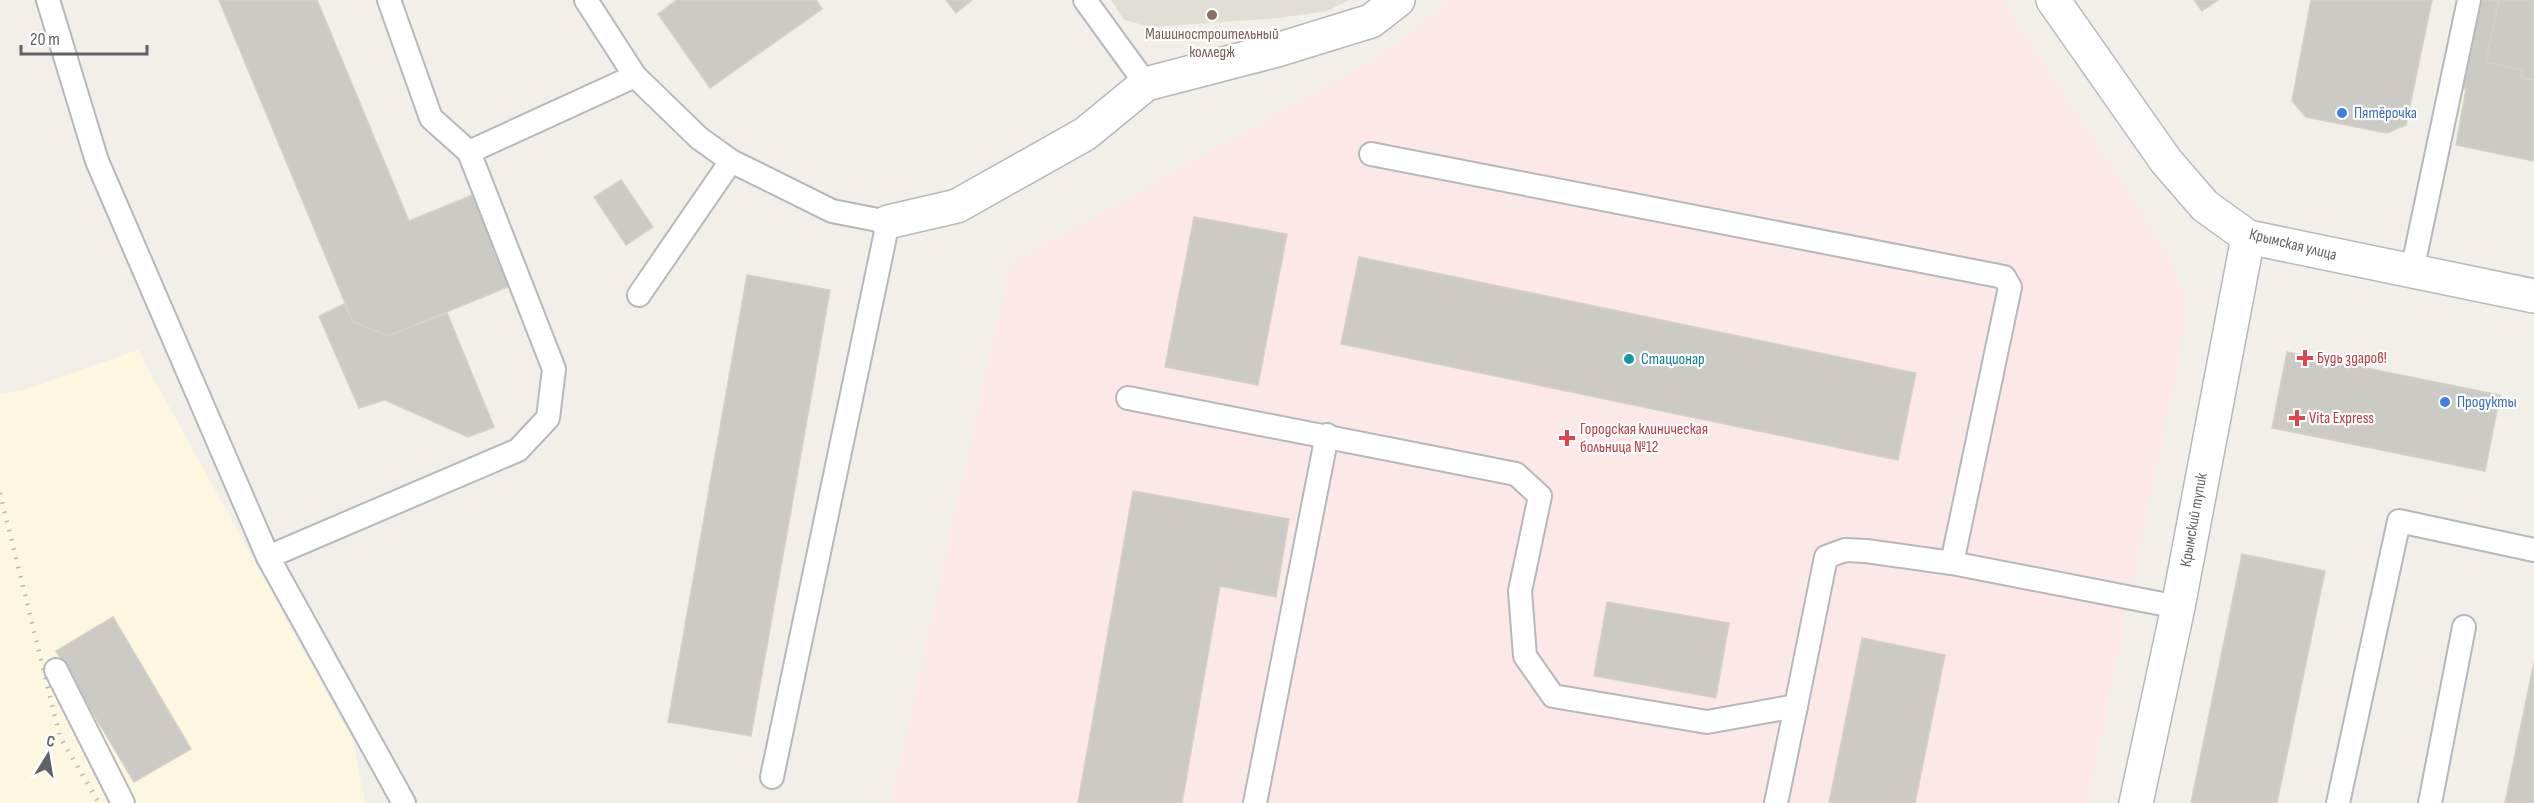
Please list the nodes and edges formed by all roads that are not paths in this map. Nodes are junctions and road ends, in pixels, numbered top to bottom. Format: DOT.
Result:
graph roads {
  1 [pos="48,0"];
  2 [pos="389,0"];
  3 [pos="586,0"];
  4 [pos="1085,0"];
  5 [pos="1398,0"];
  6 [pos="2053,0"];
  7 [pos="2469,0"];
  8 [pos="635,75"];
  9 [pos="1146,84"];
  10 [pos="469,152"];
  11 [pos="1371,154"];
  12 [pos="731,161"];
  13 [pos="888,222"];
  14 [pos="2248,237"];
  15 [pos="2412,271"];
  16 [pos="639,296"];
  17 [pos="2534,296"];
  18 [pos="1128,398"];
  19 [pos="1327,435"];
  20 [pos="2534,550"];
  21 [pos="268,557"];
  22 [pos="1952,563"];
  23 [pos="2178,608"];
  24 [pos="2464,627"];
  25 [pos="56,670"];
  26 [pos="1796,706"];
  27 [pos="771,777"];
  28 [pos="123,803"];
  29 [pos="404,803"];
  30 [pos="1256,803"];
  31 [pos="1776,803"];
  32 [pos="2136,803"];
  33 [pos="2338,803"];
  34 [pos="2430,803"];
  1 -- 21 [label="lane"];
  2 -- 10 [label="lane"];
  3 -- 8 [label="lane"];
  4 -- 9 [label="lane"];
  5 -- 9 [label="street"];
  6 -- 14 [label="street, Крымская улица"];
  7 -- 15 [label="lane"];
  8 -- 10 [label="lane"];
  8 -- 12 [label="lane"];
  9 -- 13 [label="street"];
  10 -- 21 [label="lane"];
  11 -- 22 [label="lane"];
  12 -- 13 [label="lane"];
  12 -- 16 [label="lane"];
  13 -- 27 [label="lane"];
  14 -- 15 [label="street, Крымская улица"];
  14 -- 23 [label="street, Крымский тупик"];
  15 -- 17 [label="street, Крымская улица"];
  18 -- 19 [label="lane"];
  19 -- 26 [label="lane"];
  19 -- 30 [label="lane"];
  20 -- 33 [label="lane"];
  21 -- 29 [label="lane"];
  22 -- 23 [label="lane"];
  22 -- 26 [label="lane"];
  23 -- 32 [label="street, Крымский тупик"];
  24 -- 34 [label="lane"];
  25 -- 28 [label="lane"];
  26 -- 31 [label="lane"];
}
